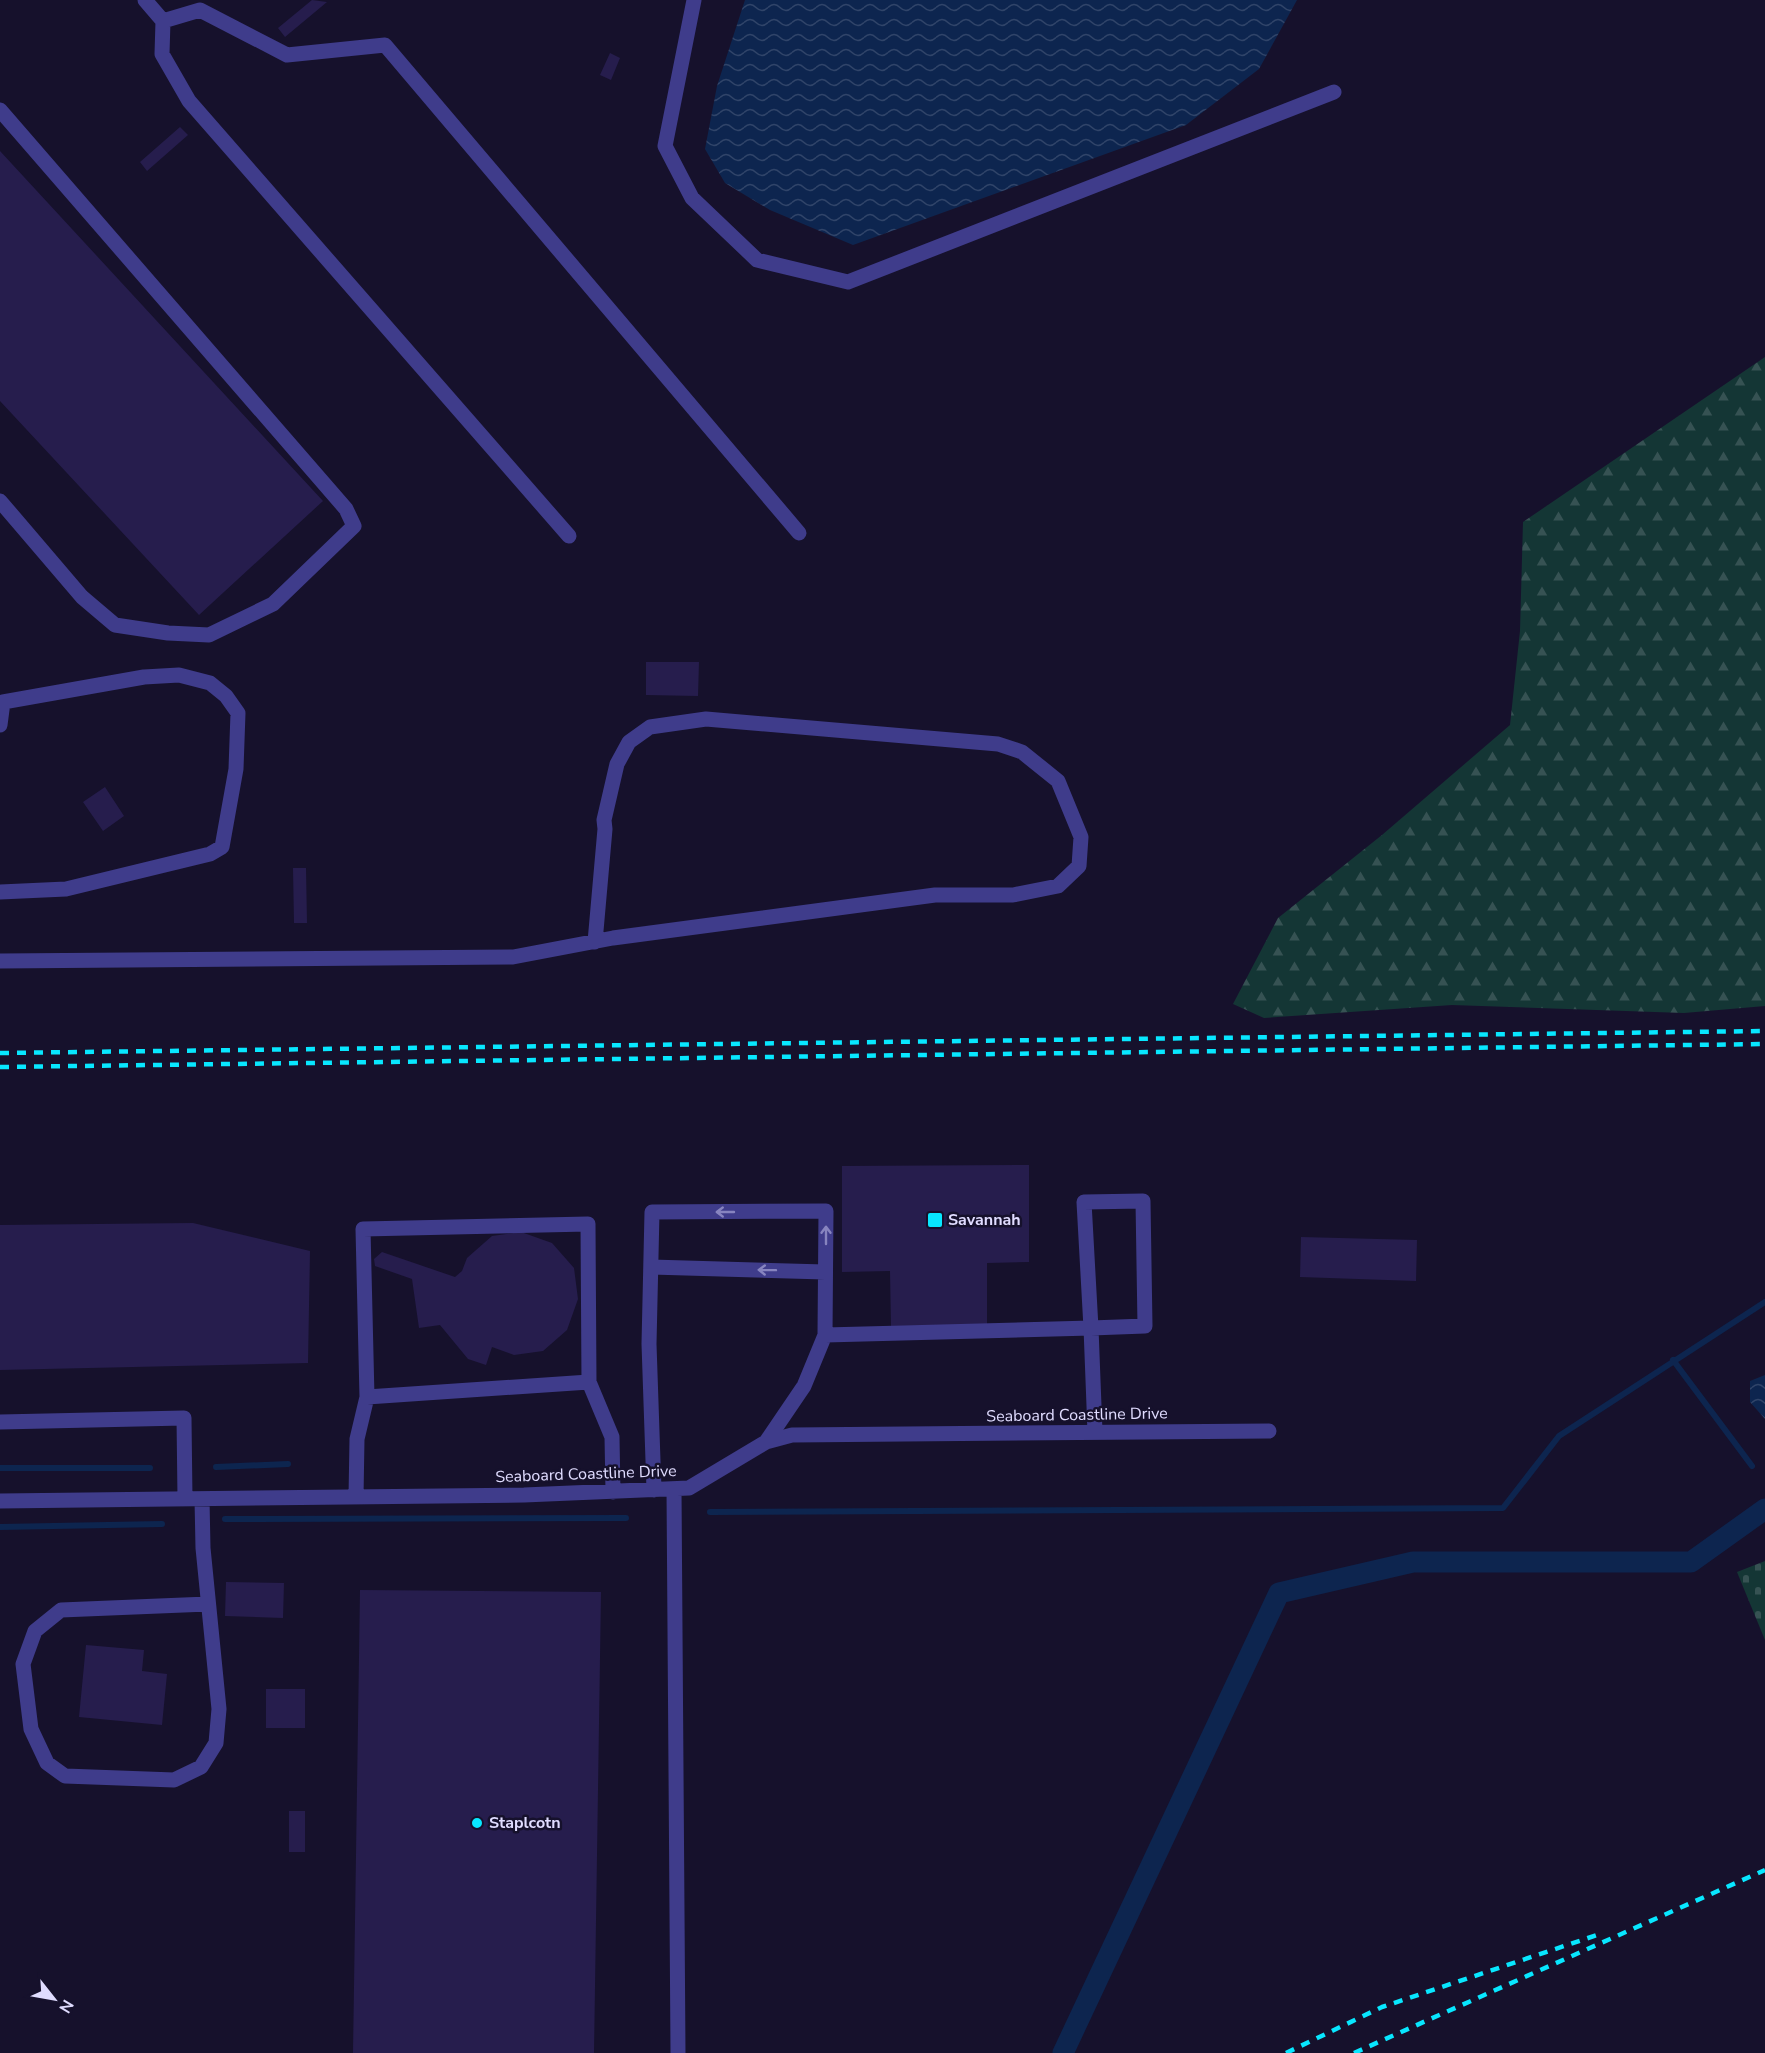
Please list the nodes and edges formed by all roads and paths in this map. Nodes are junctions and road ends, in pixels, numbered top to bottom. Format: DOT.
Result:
graph roads {
  1 [pos="145,0"];
  2 [pos="694,0"];
  3 [pos="163,21"];
  4 [pos="1334,92"];
  5 [pos="0,111"];
  6 [pos="0,501"];
  7 [pos="799,533"];
  8 [pos="569,536"];
  9 [pos="0,725"];
  10 [pos="0,892"];
  11 [pos="595,942"];
  12 [pos="0,961"];
  13 [pos="651,1268"];
  14 [pos="825,1272"];
  15 [pos="1091,1328"];
  16 [pos="825,1335"];
  17 [pos="590,1382"];
  18 [pos="367,1397"];
  19 [pos="0,1422"];
  20 [pos="1269,1431"];
  21 [pos="1095,1432"];
  22 [pos="766,1442"];
  23 [pos="674,1489"];
  24 [pos="654,1490"];
  25 [pos="613,1492"];
  26 [pos="356,1497"];
  27 [pos="185,1499"];
  28 [pos="202,1499"];
  29 [pos="0,1501"];
  30 [pos="208,1604"];
  31 [pos="678,2053"];
  1 -- 3 [label="street"];
  2 -- 4 [label="street"];
  3 -- 7 [label="street"];
  3 -- 8 [label="street"];
  5 -- 6 [label="street"];
  9 -- 10 [label="street"];
  11 -- 11 [label="street"];
  11 -- 12 [label="street"];
  14 -- 13 [label="street, one-way"];
  14 -- 13 [label="street, one-way"];
  13 -- 24 [label="street"];
  14 -- 16 [label="street"];
  15 -- 15 [label="street"];
  15 -- 16 [label="street"];
  15 -- 21 [label="street"];
  16 -- 22 [label="street"];
  17 -- 18 [label="street"];
  17 -- 18 [label="street"];
  17 -- 25 [label="street"];
  18 -- 26 [label="street"];
  19 -- 27 [label="street"];
  20 -- 21 [label="street, Seaboard Coastline Drive"];
  21 -- 22 [label="street, Seaboard Coastline Drive"];
  22 -- 23 [label="street, Seaboard Coastline Drive"];
  23 -- 24 [label="street, Seaboard Coastline Drive"];
  23 -- 31 [label="street"];
  24 -- 25 [label="street, Seaboard Coastline Drive"];
  25 -- 26 [label="street, Seaboard Coastline Drive"];
  26 -- 28 [label="street, Seaboard Coastline Drive"];
  27 -- 28 [label="street, Seaboard Coastline Drive"];
  27 -- 29 [label="street, Seaboard Coastline Drive"];
  28 -- 30 [label="street"];
  30 -- 30 [label="street"];
}
